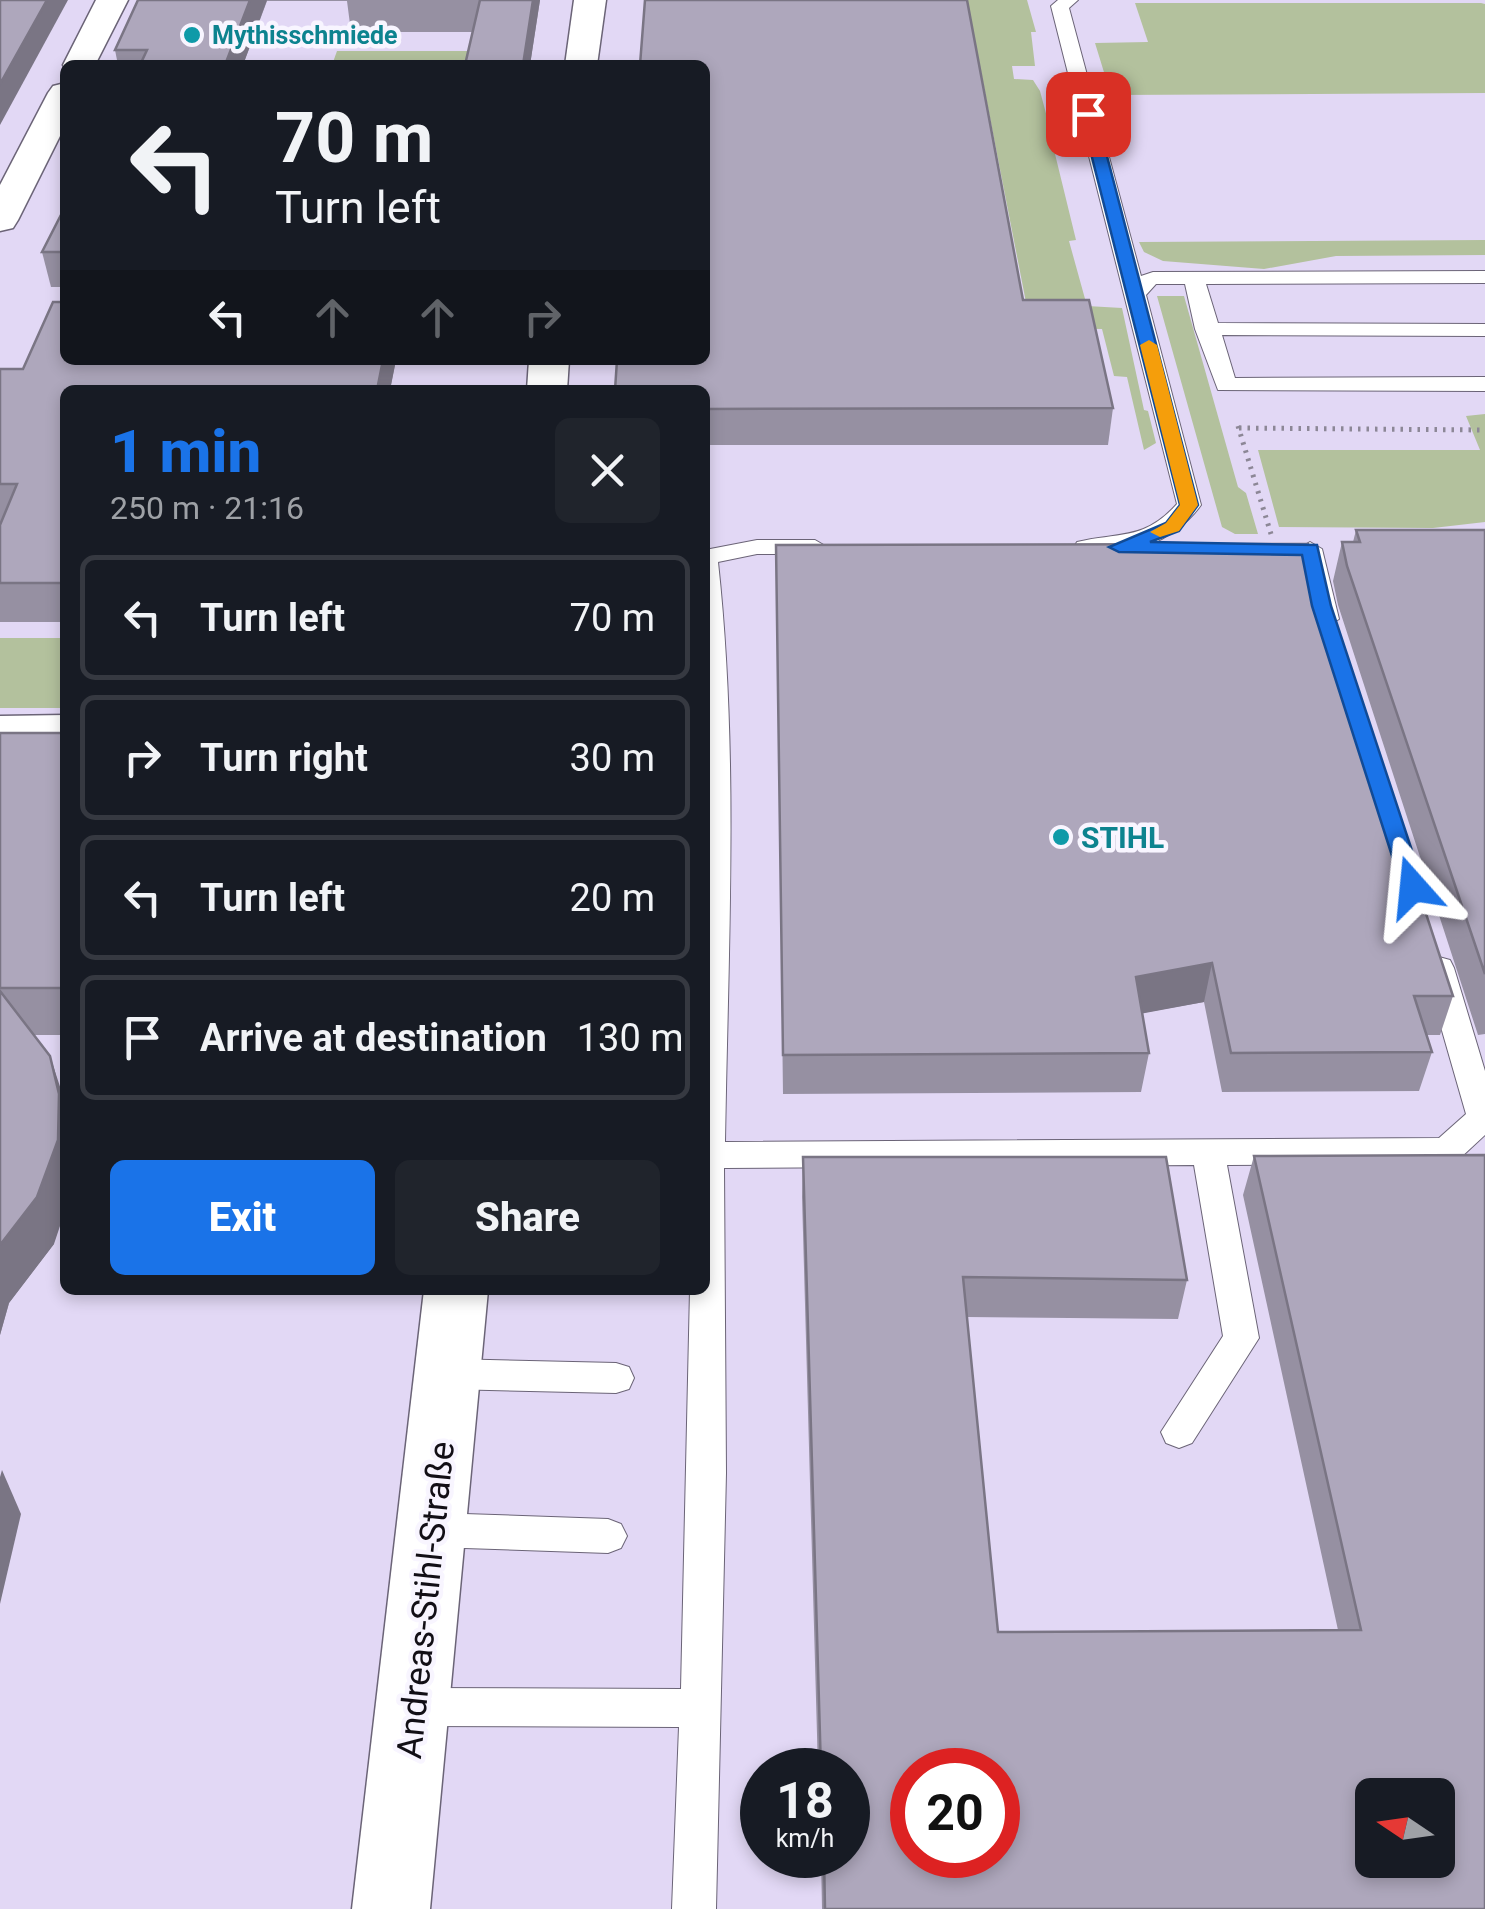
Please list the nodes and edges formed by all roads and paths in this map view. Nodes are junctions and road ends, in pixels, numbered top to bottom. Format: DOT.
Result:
graph roads {
  1 [pos="112,0"];
  2 [pos="590,0"];
  3 [pos="1070,0"];
  4 [pos="82,60"];
  5 [pos="582,60"];
  6 [pos="60,103"];
  7 [pos="0,220"];
  8 [pos="1485,277"];
  9 [pos="1194,278"];
  10 [pos="1136,294"];
  11 [pos="1206,329"];
  12 [pos="1485,330"];
  13 [pos="1485,384"];
  14 [pos="1226,385"];
  15 [pos="1239,428"];
  16 [pos="1485,430"];
  17 [pos="833,547"];
  18 [pos="1062,547"];
  19 [pos="1119,547"];
  20 [pos="1178,548"];
  21 [pos="1276,549"];
  22 [pos="710,556"];
  23 [pos="710,605"];
  24 [pos="1333,642"];
  25 [pos="60,731"];
  26 [pos="0,732"];
  27 [pos="710,744"];
  28 [pos="1428,936"];
  29 [pos="1208,1154"];
  30 [pos="710,1156"];
  31 [pos="456,1295"];
  32 [pos="708,1295"];
  33 [pos="448,1374"];
  34 [pos="616,1378"];
  35 [pos="1179,1432"];
  36 [pos="434,1530"];
  37 [pos="608,1536"];
  38 [pos="415,1707"];
  39 [pos="700,1708"];
  40 [pos="391,1909"];
  41 [pos="694,1909"];
  1 -- 4 [label="street"];
  2 -- 5 [label="street"];
  3 -- 10 [label="lane"];
  6 -- 7 [label="street"];
  8 -- 9 [label="lane"];
  9 -- 10 [label="lane"];
  9 -- 11 [label="lane"];
  10 -- 19 [label="lane"];
  11 -- 12 [label="lane"];
  11 -- 14 [label="lane"];
  13 -- 14 [label="lane"];
  14 -- 15 [label="path"];
  15 -- 16 [label="path"];
  15 -- 21 [label="path"];
  17 -- 22 [label="lane"];
  18 -- 19 [label="lane"];
  19 -- 20 [label="lane"];
  21 -- 24 [label="lane"];
  23 -- 27 [label="lane"];
  25 -- 26 [label="street"];
  28 -- 29 [label="lane"];
  29 -- 30 [label="lane"];
  29 -- 35 [label="lane"];
  31 -- 33 [label="street, Andreas-Stihl-Straße"];
  32 -- 39 [label="lane"];
  33 -- 34 [label="lane"];
  33 -- 36 [label="street, Andreas-Stihl-Straße"];
  36 -- 37 [label="lane"];
  36 -- 38 [label="street, Andreas-Stihl-Straße"];
  38 -- 39 [label="lane"];
  38 -- 40 [label="street, Andreas-Stihl-Straße"];
  39 -- 41 [label="lane"];
}
